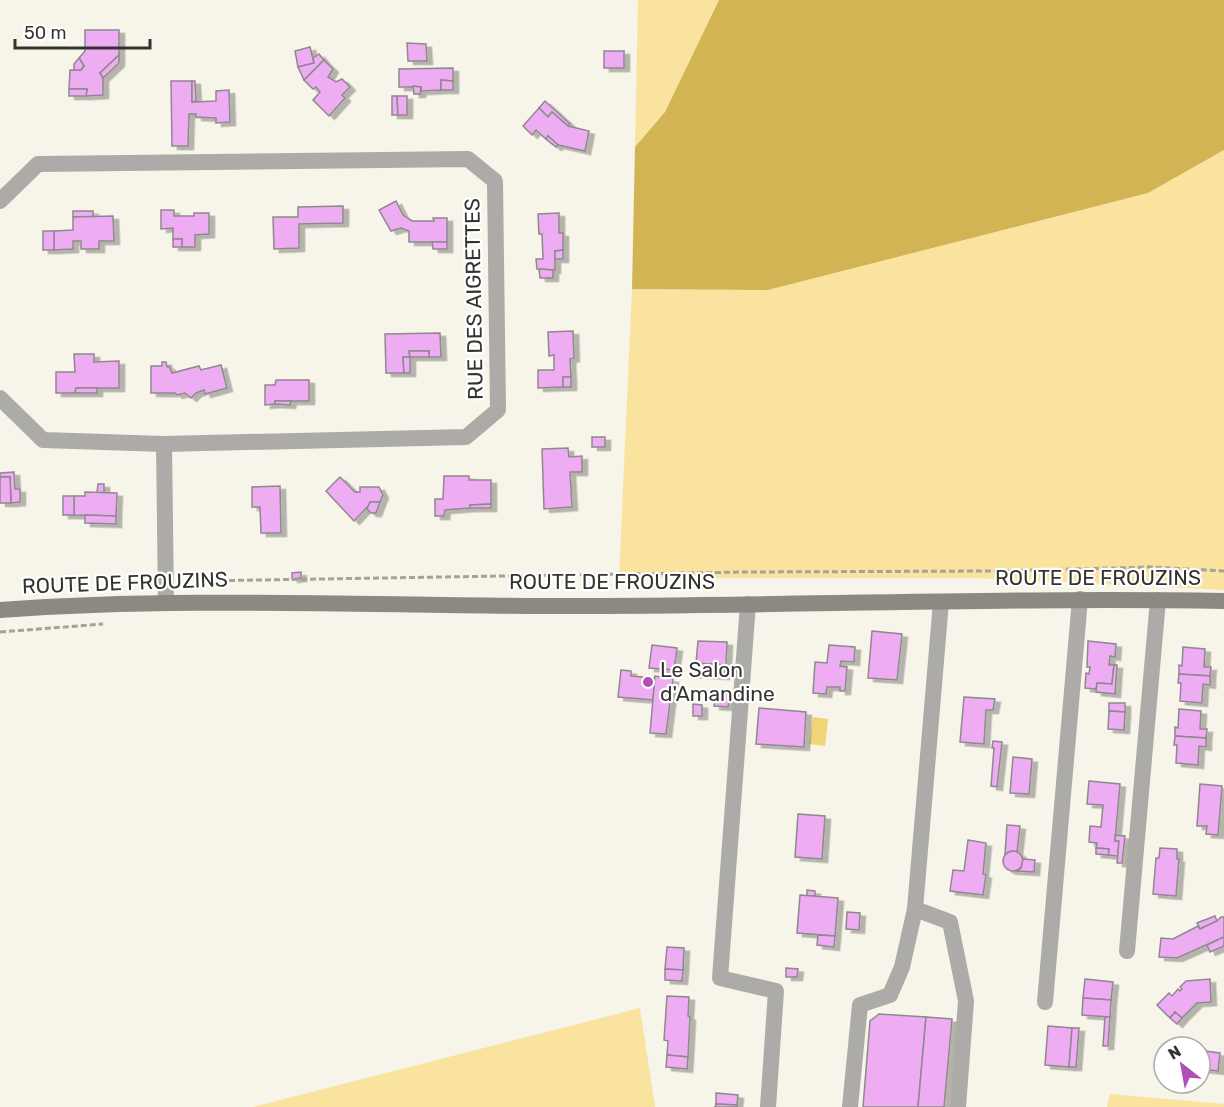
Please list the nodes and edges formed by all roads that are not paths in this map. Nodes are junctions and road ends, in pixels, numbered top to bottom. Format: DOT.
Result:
graph roads {
  1 [pos="0,201"];
  2 [pos="0,398"];
  3 [pos="164,444"];
  4 [pos="1080,599"];
  5 [pos="1158,600"];
  6 [pos="1224,601"];
  7 [pos="941,602"];
  8 [pos="166,603"];
  9 [pos="748,604"];
  10 [pos="0,610"];
  11 [pos="915,909"];
  12 [pos="1127,951"];
  13 [pos="1045,1002"];
  14 [pos="768,1107"];
  15 [pos="850,1107"];
  16 [pos="958,1107"];
  1 -- 3 [label="street, RUE DES AIGRETTES"];
  2 -- 3 [label="street, RUE DES AIGRETTES"];
  3 -- 8 [label="street"];
  4 -- 5 [label="main road, ROUTE DE FROUZINS"];
  4 -- 7 [label="main road, ROUTE DE FROUZINS"];
  4 -- 13 [label="street"];
  5 -- 6 [label="main road, ROUTE DE FROUZINS"];
  5 -- 12 [label="street"];
  7 -- 9 [label="main road, ROUTE DE FROUZINS"];
  7 -- 11 [label="street"];
  8 -- 9 [label="main road, ROUTE DE FROUZINS"];
  8 -- 10 [label="main road, ROUTE DE FROUZINS"];
  9 -- 14 [label="street"];
  11 -- 15 [label="street"];
  11 -- 16 [label="street"];
}
